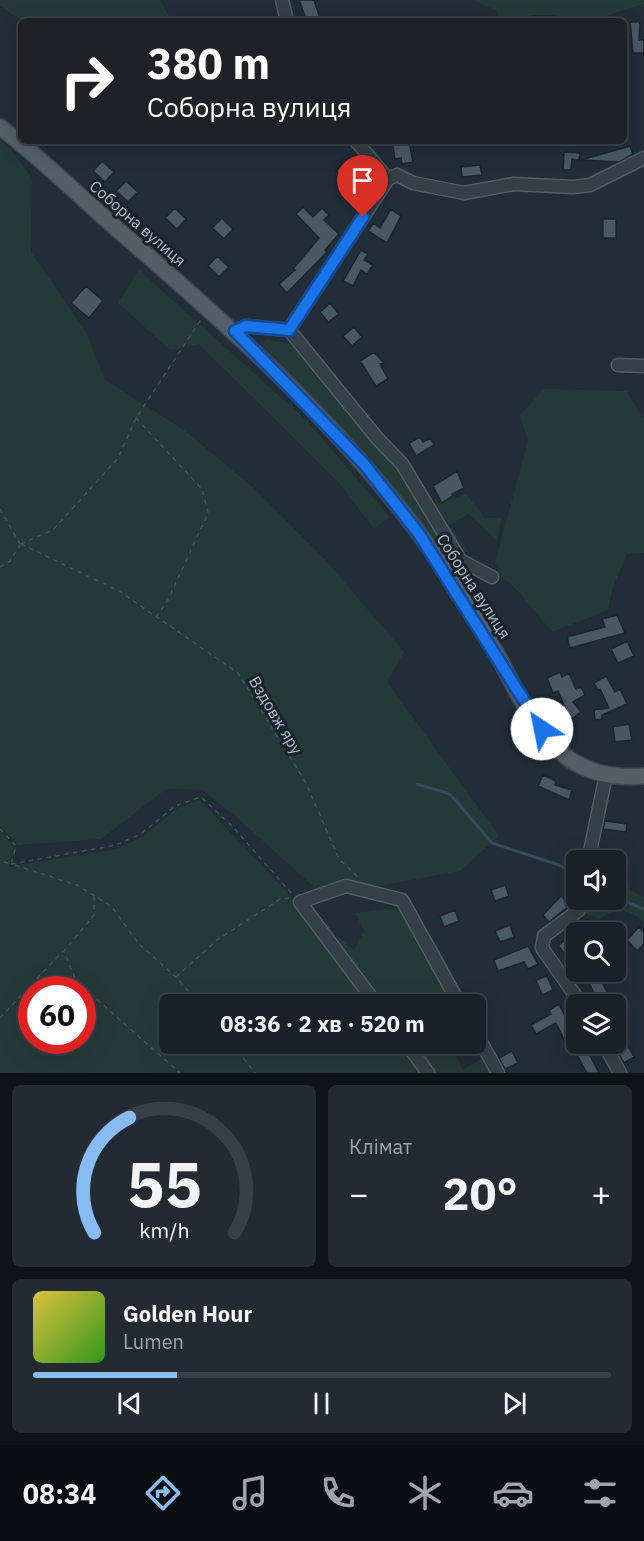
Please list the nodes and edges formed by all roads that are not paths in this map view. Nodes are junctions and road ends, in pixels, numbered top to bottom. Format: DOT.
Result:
graph roads {
  1 [pos="282,0"];
  2 [pos="286,18"];
  3 [pos="0,127"];
  4 [pos="18,142"];
  5 [pos="20,144"];
  6 [pos="359,144"];
  7 [pos="644,158"];
  8 [pos="388,179"];
  9 [pos="289,330"];
  10 [pos="235,331"];
  11 [pos="618,365"];
  12 [pos="644,366"];
  13 [pos="492,577"];
  14 [pos="606,775"];
  15 [pos="644,776"];
  16 [pos="590,850"];
  17 [pos="579,910"];
  18 [pos="369,994"];
  19 [pos="454,994"];
  20 [pos="574,994"];
  21 [pos="486,1051"];
  22 [pos="414,1054"];
  23 [pos="610,1054"];
  24 [pos="428,1073"];
  25 [pos="498,1073"];
  26 [pos="620,1073"];
  1 -- 2 [label="street"];
  3 -- 4 [label="main road, Соборна вулиця"];
  5 -- 10 [label="main road, Соборна вулиця"];
  6 -- 8 [label="street"];
  7 -- 8 [label="street"];
  8 -- 9 [label="street"];
  9 -- 10 [label="street"];
  9 -- 13 [label="street, Соборна вулиця"];
  10 -- 14 [label="main road, Соборна вулиця"];
  11 -- 12 [label="street"];
  14 -- 15 [label="main road, Соборна вулиця"];
  14 -- 16 [label="street"];
  17 -- 20 [label="street"];
  18 -- 19 [label="street"];
  21 -- 25 [label="street"];
  22 -- 24 [label="street"];
  23 -- 26 [label="street"];
}
